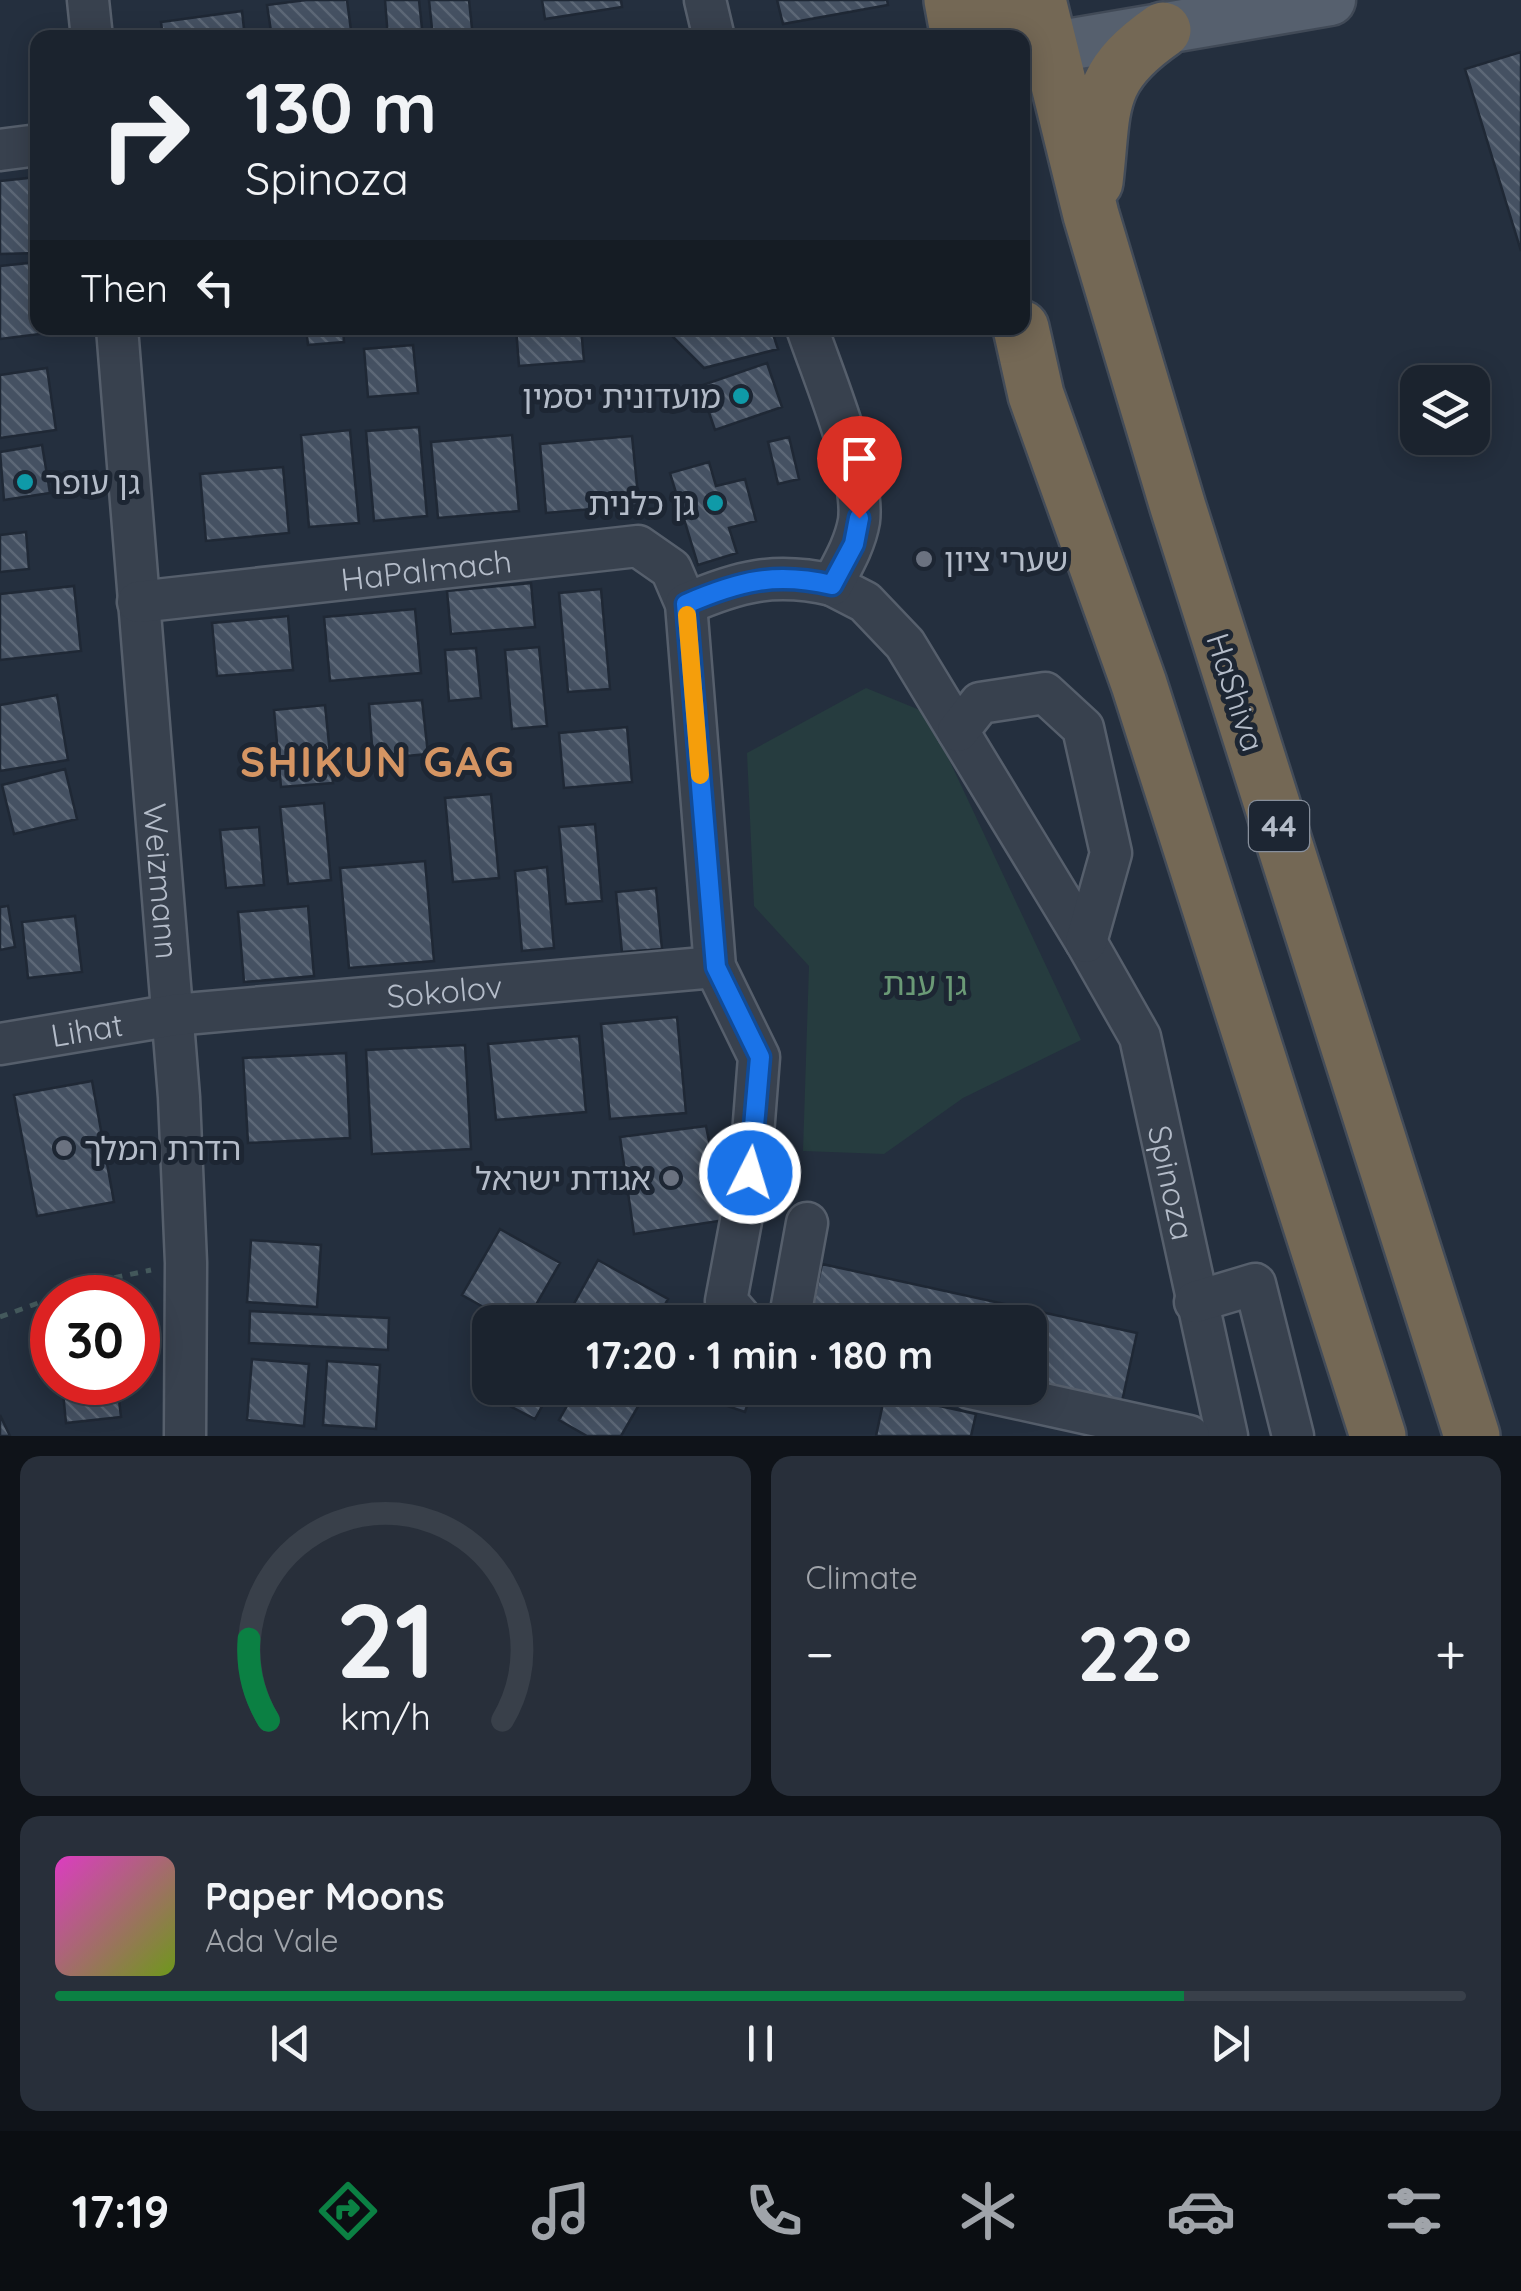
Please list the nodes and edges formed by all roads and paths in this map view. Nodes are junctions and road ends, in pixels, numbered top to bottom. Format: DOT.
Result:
graph roads {
  1 [pos="88,0"];
  2 [pos="706,0"];
  3 [pos="1330,0"];
  4 [pos="1002,20"];
  5 [pos="91,30"];
  6 [pos="712,30"];
  7 [pos="1163,30"];
  8 [pos="1030,81"];
  9 [pos="30,146"];
  10 [pos="0,150"];
  11 [pos="1091,215"];
  12 [pos="118,335"];
  13 [pos="809,335"];
  14 [pos="1023,335"];
  15 [pos="832,585"];
  16 [pos="138,602"];
  17 [pos="686,604"];
  18 [pos="958,731"];
  19 [pos="1086,942"];
  20 [pos="716,967"];
  21 [pos="174,1015"];
  22 [pos="0,1044"];
  23 [pos="807,1223"];
  24 [pos="186,1262"];
  25 [pos="126,1275"];
  26 [pos="1195,1302"];
  27 [pos="729,1305"];
  28 [pos="792,1305"];
  29 [pos="30,1306"];
  30 [pos="0,1317"];
  31 [pos="1047,1405"];
  32 [pos="184,1436"];
  33 [pos="1189,1436"];
  34 [pos="1227,1436"];
  35 [pos="1293,1436"];
  36 [pos="1378,1436"];
  37 [pos="1472,1436"];
  1 -- 5 [label="street"];
  2 -- 6 [label="street"];
  3 -- 7 [label="main road"];
  4 -- 7 [label="main road"];
  7 -- 11 [label="highway"];
  8 -- 11 [label="highway, HaShiva / 44"];
  9 -- 10 [label="street"];
  11 -- 37 [label="highway, HaShiva / 44"];
  12 -- 16 [label="street, Weizmann"];
  13 -- 15 [label="street"];
  14 -- 36 [label="highway"];
  15 -- 17 [label="street, Spinoza"];
  15 -- 18 [label="street, Spinoza"];
  16 -- 17 [label="street, HaPalmach"];
  16 -- 21 [label="street, Weizmann"];
  17 -- 20 [label="street"];
  18 -- 19 [label="street, Spinoza"];
  18 -- 19 [label="street"];
  19 -- 26 [label="street, Spinoza"];
  20 -- 21 [label="street, Sokolov"];
  20 -- 27 [label="street"];
  21 -- 22 [label="street, Lihat"];
  21 -- 24 [label="street, Weizmann"];
  23 -- 28 [label="street"];
  24 -- 25 [label="path"];
  24 -- 32 [label="street, Weizmann"];
  26 -- 34 [label="street, Spinoza"];
  26 -- 35 [label="street"];
  29 -- 30 [label="path"];
  31 -- 33 [label="street"];
}
